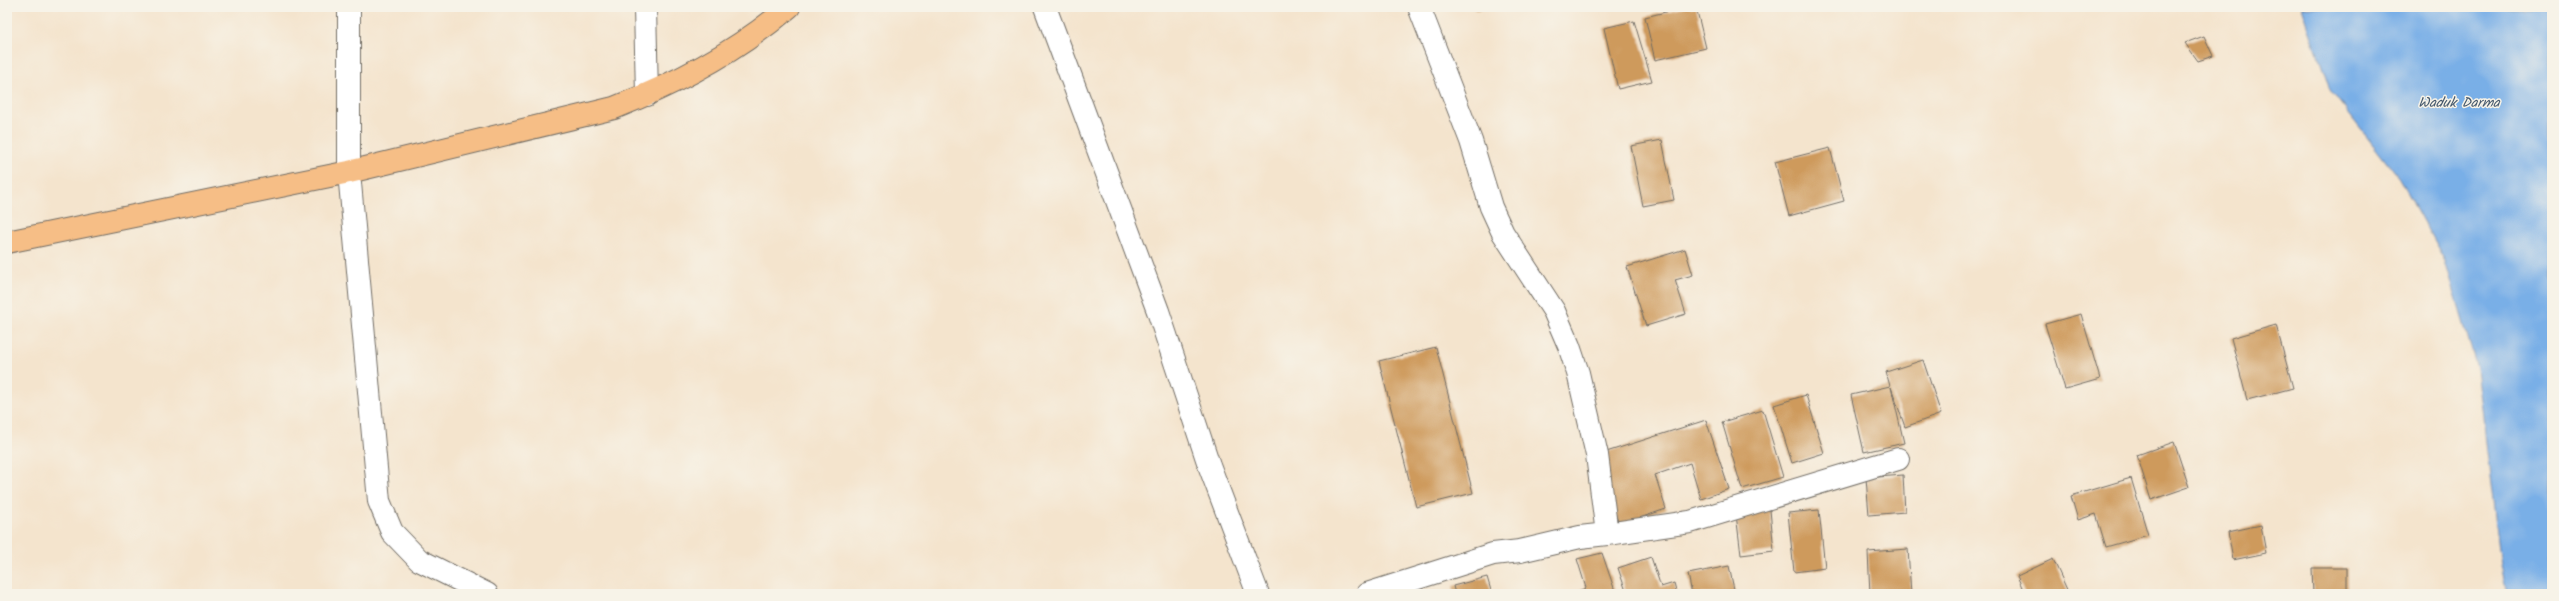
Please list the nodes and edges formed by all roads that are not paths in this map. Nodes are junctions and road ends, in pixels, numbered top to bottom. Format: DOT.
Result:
graph roads {
  1 [pos="349,7"];
  2 [pos="645,7"];
  3 [pos="789,7"];
  4 [pos="1045,7"];
  5 [pos="1419,7"];
  6 [pos="647,95"];
  7 [pos="349,172"];
  8 [pos="7,242"];
  9 [pos="1898,459"];
  10 [pos="1607,534"];
  11 [pos="1254,593"];
  12 [pos="487,594"];
  13 [pos="1367,594"];
  1 -- 7 [label="street"];
  2 -- 6 [label="street"];
  3 -- 6 [label="highway"];
  4 -- 11 [label="street"];
  5 -- 10 [label="street"];
  6 -- 7 [label="highway"];
  7 -- 8 [label="highway"];
  7 -- 12 [label="street"];
  9 -- 10 [label="street"];
  10 -- 13 [label="street"];
}
